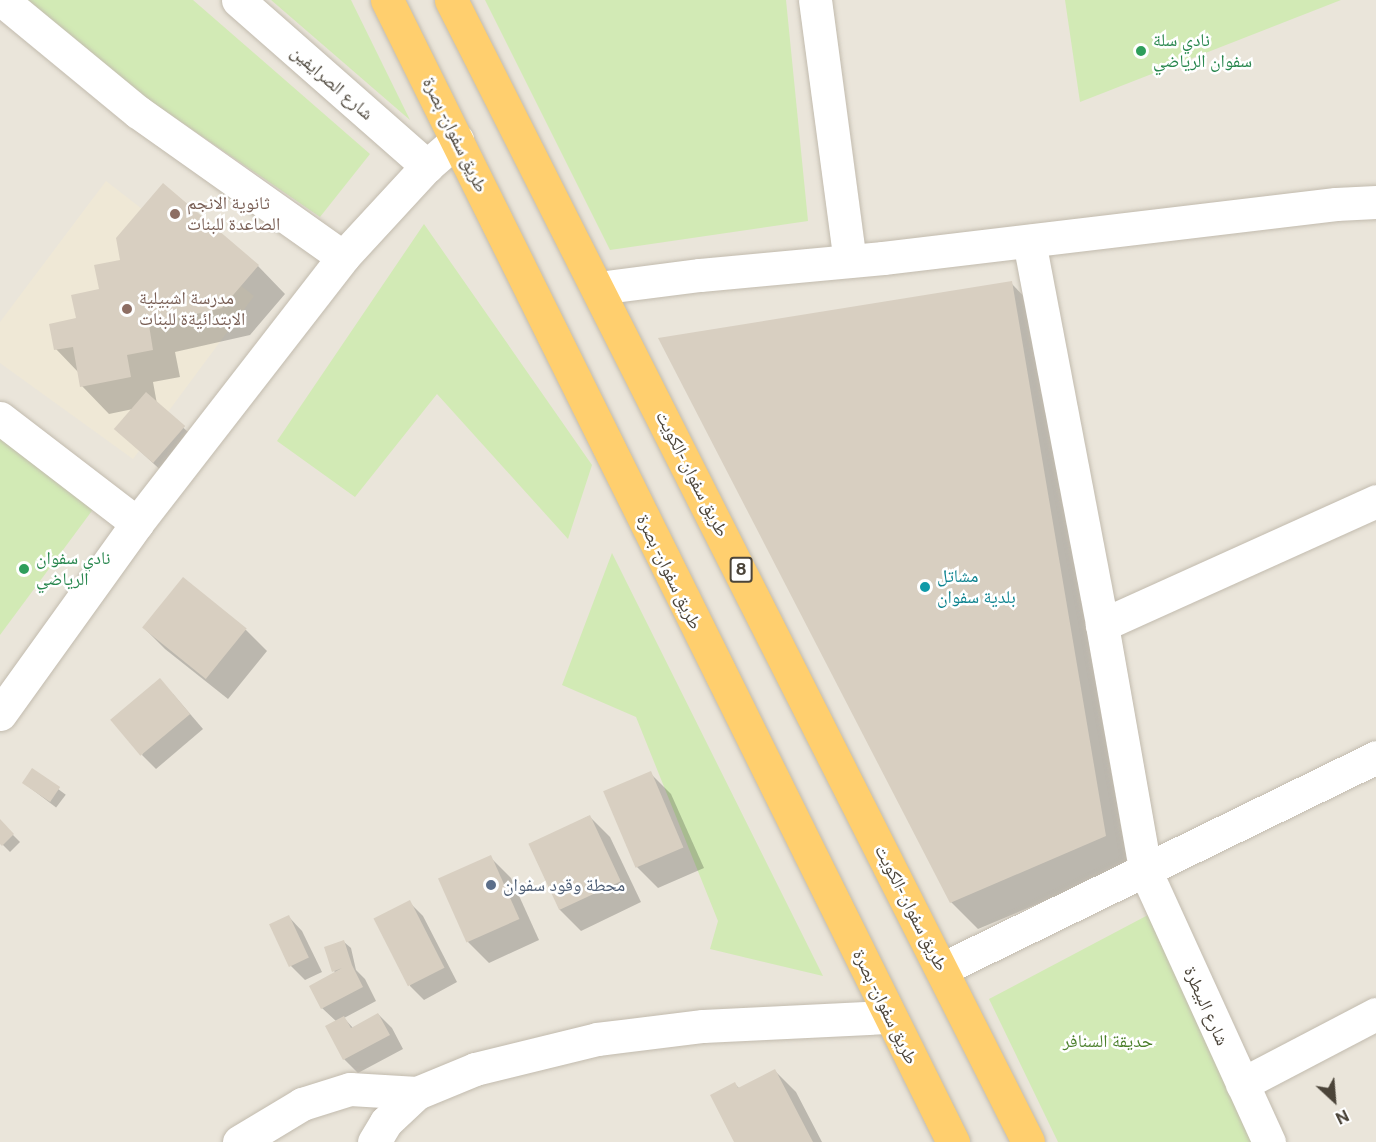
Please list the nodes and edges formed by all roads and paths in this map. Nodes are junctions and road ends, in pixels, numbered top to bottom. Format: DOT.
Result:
graph roads {
  1 [pos="2,0"];
  2 [pos="238,0"];
  3 [pos="387,0"];
  4 [pos="451,0"];
  5 [pos="815,0"];
  6 [pos="457,140"];
  7 [pos="428,166"];
  8 [pos="1376,202"];
  9 [pos="1029,241"];
  10 [pos="343,257"];
  11 [pos="850,261"];
  12 [pos="598,288"];
  13 [pos="0,418"];
  14 [pos="1376,501"];
  15 [pos="137,522"];
  16 [pos="1102,625"];
  17 [pos="0,714"];
  18 [pos="1376,757"];
  19 [pos="1145,870"];
  20 [pos="942,969"];
  21 [pos="1376,1014"];
  22 [pos="890,1017"];
  23 [pos="1242,1084"];
  24 [pos="417,1093"];
  25 [pos="239,1142"];
  26 [pos="374,1142"];
  27 [pos="953,1142"];
  28 [pos="1028,1142"];
  29 [pos="1269,1142"];
  1 -- 10 [label="street"];
  2 -- 7 [label="street, شارع الصرايفين"];
  3 -- 6 [label="highway, طريق سفوان- بصرة"];
  4 -- 12 [label="highway, طريق سفوان -الكويت / 8"];
  5 -- 11 [label="street"];
  6 -- 7 [label="street"];
  6 -- 22 [label="highway, طريق سفوان- بصرة"];
  7 -- 10 [label="street"];
  8 -- 9 [label="street"];
  9 -- 11 [label="street"];
  9 -- 16 [label="street, شارع البيطرة"];
  10 -- 15 [label="street"];
  11 -- 12 [label="street"];
  12 -- 20 [label="highway, طريق سفوان -الكويت / 8"];
  13 -- 15 [label="street"];
  14 -- 16 [label="street"];
  15 -- 17 [label="street"];
  16 -- 19 [label="street, شارع البيطرة"];
  18 -- 19 [label="street"];
  19 -- 20 [label="street"];
  19 -- 23 [label="street, شارع البيطرة"];
  20 -- 28 [label="highway, طريق سفوان -الكويت / 8"];
  21 -- 23 [label="street"];
  22 -- 24 [label="street"];
  22 -- 27 [label="highway, طريق سفوان- بصرة"];
  23 -- 29 [label="street, شارع البيطرة"];
  24 -- 25 [label="street"];
  24 -- 26 [label="street"];
}
